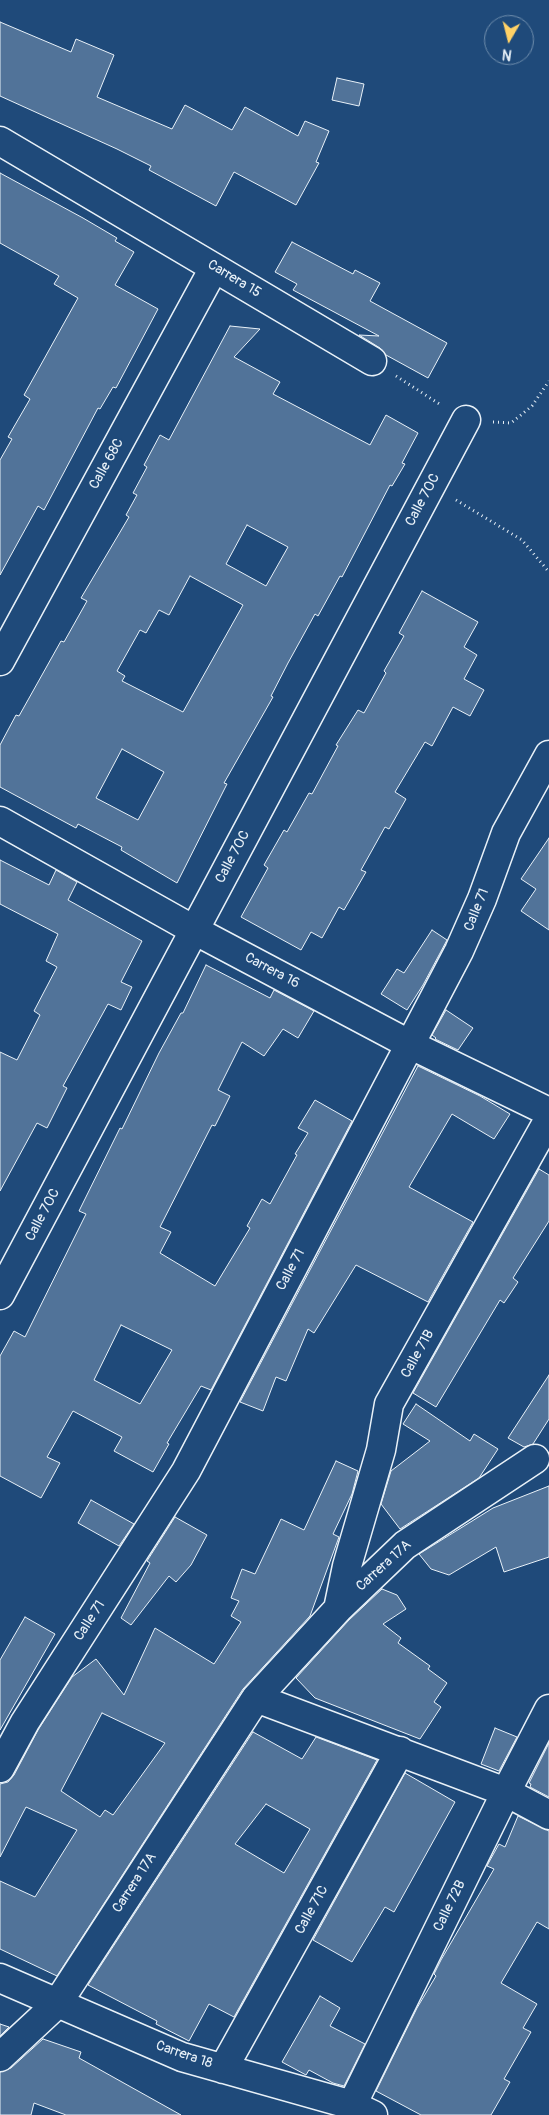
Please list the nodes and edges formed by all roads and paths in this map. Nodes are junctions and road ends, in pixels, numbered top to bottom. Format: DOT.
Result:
graph roads {
  1 [pos="0,141"];
  2 [pos="214,268"];
  3 [pos="372,361"];
  4 [pos="549,381"];
  5 [pos="466,420"];
  6 [pos="432,484"];
  7 [pos="549,572"];
  8 [pos="0,661"];
  9 [pos="549,754"];
  10 [pos="0,821"];
  11 [pos="194,930"];
  12 [pos="410,1044"];
  13 [pos="549,1112"];
  14 [pos="549,1119"];
  15 [pos="0,1295"];
  16 [pos="535,1459"];
  17 [pos="338,1608"];
  18 [pos="256,1698"];
  19 [pos="549,1709"];
  20 [pos="400,1751"];
  21 [pos="0,1768"];
  22 [pos="506,1792"];
  23 [pos="549,1814"];
  24 [pos="0,1978"];
  25 [pos="56,2004"];
  26 [pos="0,2057"];
  27 [pos="223,2069"];
  28 [pos="363,2110"];
  1 -- 2 [label="street, Carrera 15"];
  2 -- 3 [label="street, Carrera 15"];
  2 -- 8 [label="street, Calle 68C"];
  3 -- 5 [label="path"];
  4 -- 5 [label="path"];
  5 -- 6 [label="street, Calle 70C"];
  6 -- 7 [label="path"];
  6 -- 11 [label="street, Calle 70C"];
  9 -- 12 [label="street, Calle 71"];
  10 -- 11 [label="street, Carrera 16"];
  11 -- 12 [label="street, Carrera 16"];
  11 -- 15 [label="street, Calle 70C"];
  12 -- 13 [label="street, Carrera 16"];
  12 -- 21 [label="street, Calle 71"];
  14 -- 17 [label="street, Calle 71B"];
  16 -- 17 [label="street, Carrera 17A"];
  17 -- 18 [label="street, Carrera 17A"];
  18 -- 20 [label="street"];
  18 -- 25 [label="street, Carrera 17A"];
  19 -- 22 [label="street, Calle 72B"];
  20 -- 22 [label="street"];
  20 -- 27 [label="street, Calle 71C"];
  22 -- 23 [label="street"];
  22 -- 28 [label="street, Calle 72B"];
  24 -- 25 [label="street, Carrera 18"];
  25 -- 26 [label="street, Carrera 17A"];
  25 -- 27 [label="street, Carrera 18"];
  27 -- 28 [label="street, Carrera 18"];
}
